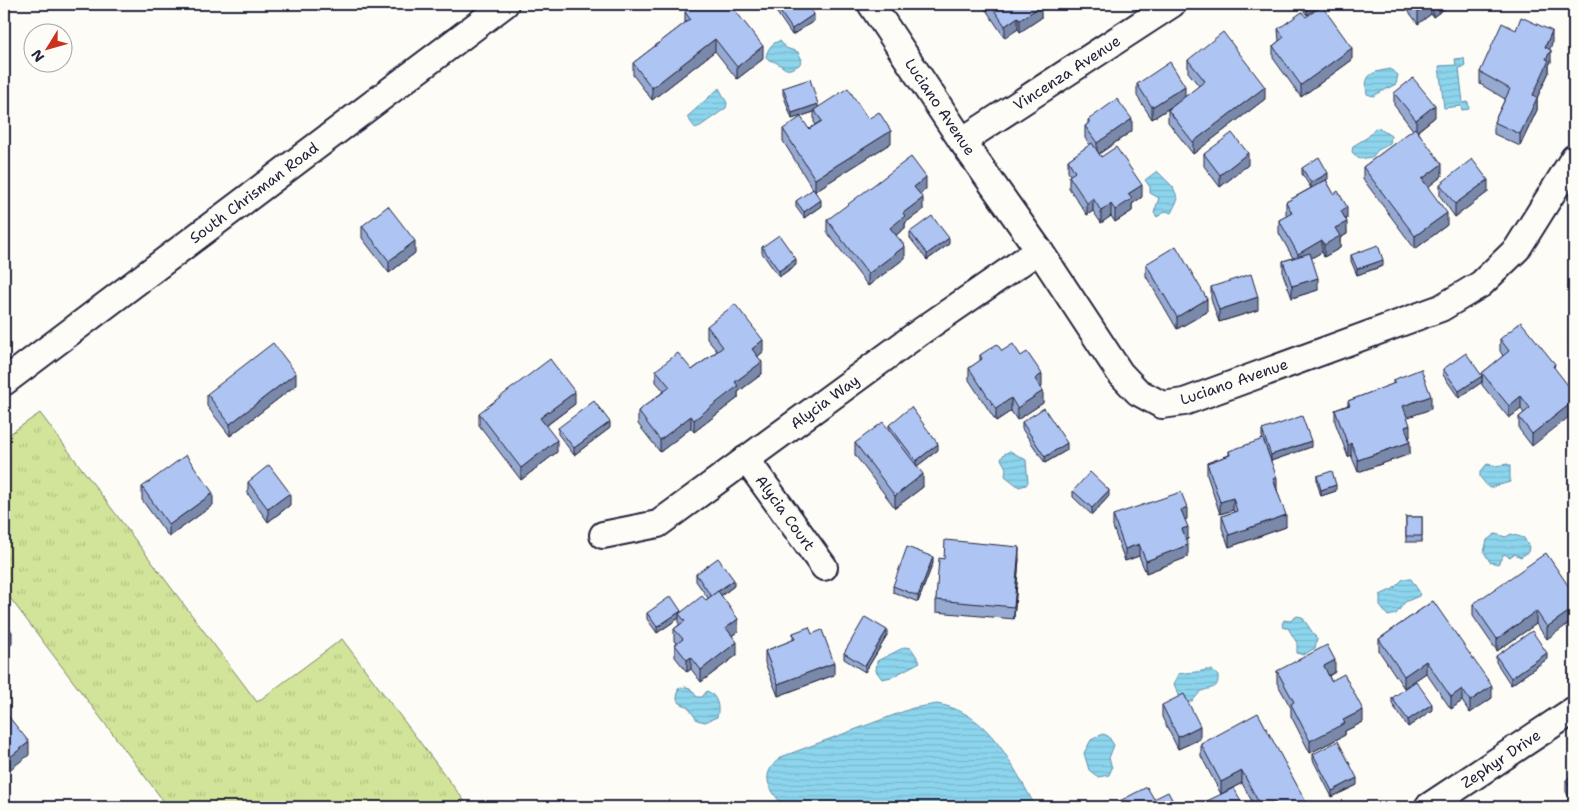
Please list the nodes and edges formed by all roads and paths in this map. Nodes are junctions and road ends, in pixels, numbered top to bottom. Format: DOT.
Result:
graph roads {
  1 [pos="505,4"];
  2 [pos="870,4"];
  3 [pos="1172,4"];
  4 [pos="962,141"];
  5 [pos="1574,158"];
  6 [pos="1039,250"];
  7 [pos="4,382"];
  8 [pos="746,459"];
  9 [pos="603,535"];
  10 [pos="824,567"];
  11 [pos="1574,710"];
  12 [pos="1428,807"];
  1 -- 7 [label="street, South Chrisman Road"];
  2 -- 4 [label="street, Luciano Avenue"];
  3 -- 4 [label="street, Vincenza Avenue"];
  4 -- 6 [label="street, Luciano Avenue"];
  5 -- 6 [label="street, Luciano Avenue"];
  6 -- 8 [label="street, Alycia Way"];
  8 -- 9 [label="street, Alycia Way"];
  8 -- 10 [label="street, Alycia Court"];
  11 -- 12 [label="street, Zephyr Drive"];
}
